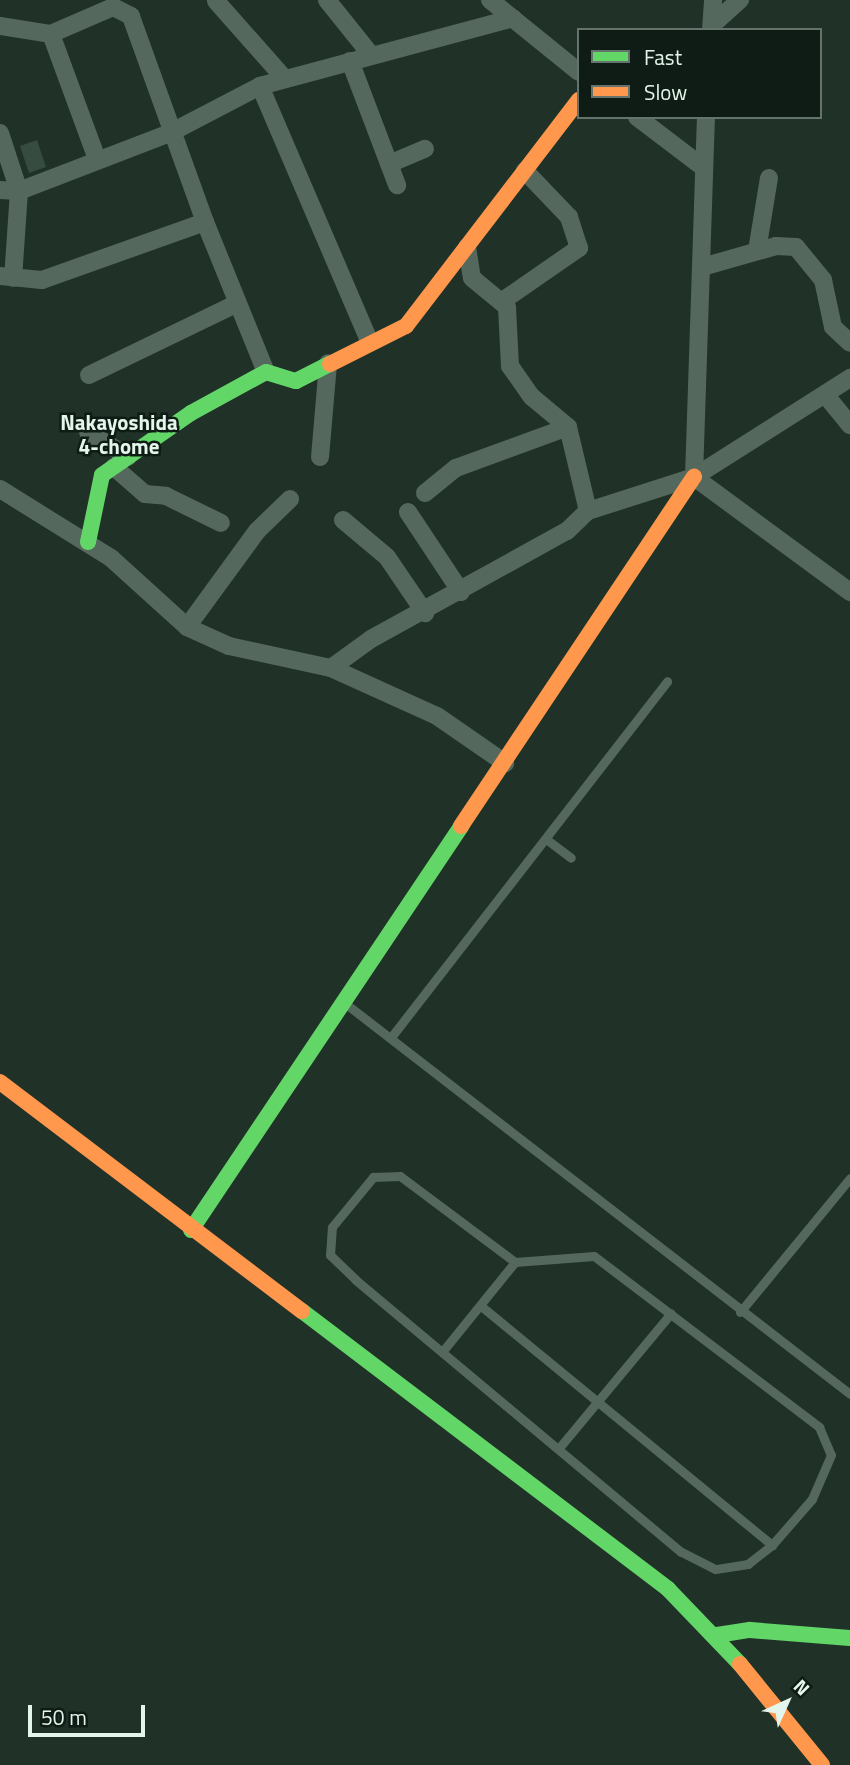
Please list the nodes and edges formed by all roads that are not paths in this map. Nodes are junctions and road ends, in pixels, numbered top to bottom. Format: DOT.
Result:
graph roads {
  1 [pos="327,0"];
  2 [pos="490,0"];
  3 [pos="713,0"];
  4 [pos="740,0"];
  5 [pos="216,1"];
  6 [pos="513,18"];
  7 [pos="0,26"];
  8 [pos="711,27"];
  9 [pos="51,34"];
  10 [pos="371,55"];
  11 [pos="350,61"];
  12 [pos="577,70"];
  13 [pos="285,79"];
  14 [pos="260,86"];
  15 [pos="577,103"];
  16 [pos="641,119"];
  17 [pos="706,119"];
  18 [pos="0,133"];
  19 [pos="170,133"];
  20 [pos="425,149"];
  21 [pos="97,159"];
  22 [pos="389,163"];
  23 [pos="704,168"];
  24 [pos="525,171"];
  25 [pos="769,178"];
  26 [pos="397,185"];
  27 [pos="0,190"];
  28 [pos="19,191"];
  29 [pos="205,222"];
  30 [pos="467,247"];
  31 [pos="757,251"];
  32 [pos="702,268"];
  33 [pos="6,277"];
  34 [pos="501,302"];
  35 [pos="238,303"];
  36 [pos="369,340"];
  37 [pos="850,343"];
  38 [pos="328,363"];
  39 [pos="266,372"];
  40 [pos="89,375"];
  41 [pos="850,378"];
  42 [pos="828,398"];
  43 [pos="850,425"];
  44 [pos="568,427"];
  45 [pos="88,432"];
  46 [pos="320,457"];
  47 [pos="121,462"];
  48 [pos="694,477"];
  49 [pos="0,489"];
  50 [pos="425,493"];
  51 [pos="290,499"];
  52 [pos="588,511"];
  53 [pos="408,512"];
  54 [pos="343,520"];
  55 [pos="221,523"];
  56 [pos="88,542"];
  57 [pos="461,592"];
  58 [pos="850,592"];
  59 [pos="425,613"];
  60 [pos="187,627"];
  61 [pos="331,668"];
  62 [pos="667,681"];
  63 [pos="505,763"];
  64 [pos="546,839"];
  65 [pos="570,858"];
  66 [pos="344,1003"];
  67 [pos="392,1036"];
  68 [pos="0,1082"];
  69 [pos="850,1178"];
  70 [pos="191,1230"];
  71 [pos="515,1262"];
  72 [pos="481,1306"];
  73 [pos="671,1312"];
  74 [pos="740,1312"];
  75 [pos="442,1352"];
  76 [pos="850,1394"];
  77 [pos="597,1402"];
  78 [pos="559,1448"];
  79 [pos="772,1545"];
  80 [pos="717,1635"];
  81 [pos="850,1638"];
  82 [pos="822,1765"];
  1 -- 10 [label="street"];
  2 -- 6 [label="street"];
  3 -- 8 [label="street"];
  4 -- 8 [label="street"];
  5 -- 13 [label="street"];
  6 -- 10 [label="street"];
  6 -- 12 [label="street"];
  7 -- 9 [label="street"];
  9 -- 19 [label="street"];
  9 -- 21 [label="street"];
  10 -- 11 [label="street"];
  11 -- 13 [label="street"];
  11 -- 22 [label="street"];
  13 -- 14 [label="street"];
  14 -- 19 [label="street"];
  14 -- 36 [label="street"];
  15 -- 24 [label="street"];
  16 -- 23 [label="street"];
  17 -- 23 [label="street"];
  18 -- 28 [label="street"];
  19 -- 21 [label="street"];
  19 -- 29 [label="street"];
  20 -- 22 [label="street"];
  21 -- 28 [label="street"];
  22 -- 26 [label="street"];
  23 -- 32 [label="street"];
  24 -- 30 [label="street"];
  24 -- 34 [label="street"];
  25 -- 31 [label="street"];
  27 -- 28 [label="street"];
  28 -- 33 [label="street"];
  29 -- 33 [label="street"];
  29 -- 35 [label="street"];
  30 -- 34 [label="street"];
  30 -- 36 [label="street"];
  31 -- 32 [label="street"];
  31 -- 37 [label="street"];
  32 -- 48 [label="street"];
  34 -- 44 [label="street"];
  35 -- 39 [label="street"];
  35 -- 40 [label="street"];
  36 -- 38 [label="street"];
  38 -- 39 [label="street"];
  38 -- 46 [label="street"];
  39 -- 47 [label="street"];
  41 -- 42 [label="street"];
  42 -- 43 [label="street"];
  42 -- 48 [label="street"];
  44 -- 50 [label="street"];
  44 -- 52 [label="street"];
  45 -- 47 [label="street"];
  47 -- 55 [label="street"];
  47 -- 56 [label="street"];
  48 -- 52 [label="street"];
  48 -- 58 [label="street"];
  48 -- 63 [label="street"];
  49 -- 56 [label="street"];
  51 -- 60 [label="street"];
  52 -- 57 [label="street"];
  53 -- 57 [label="street"];
  54 -- 59 [label="street"];
  56 -- 60 [label="street"];
  57 -- 59 [label="street"];
  59 -- 61 [label="street"];
  60 -- 61 [label="street"];
  61 -- 63 [label="street"];
  62 -- 64 [label="lane"];
  63 -- 66 [label="street"];
  64 -- 65 [label="lane"];
  64 -- 67 [label="lane"];
  66 -- 67 [label="lane"];
  66 -- 70 [label="street"];
  67 -- 74 [label="lane"];
  68 -- 70 [label="street"];
  69 -- 74 [label="lane"];
  70 -- 80 [label="street"];
  71 -- 72 [label="lane"];
  71 -- 73 [label="lane"];
  71 -- 75 [label="lane"];
  72 -- 75 [label="lane"];
  72 -- 77 [label="lane"];
  73 -- 77 [label="lane"];
  73 -- 79 [label="lane"];
  74 -- 76 [label="lane"];
  75 -- 78 [label="lane"];
  77 -- 78 [label="lane"];
  77 -- 79 [label="lane"];
  78 -- 79 [label="lane"];
  80 -- 81 [label="street"];
  80 -- 82 [label="street"];
}
